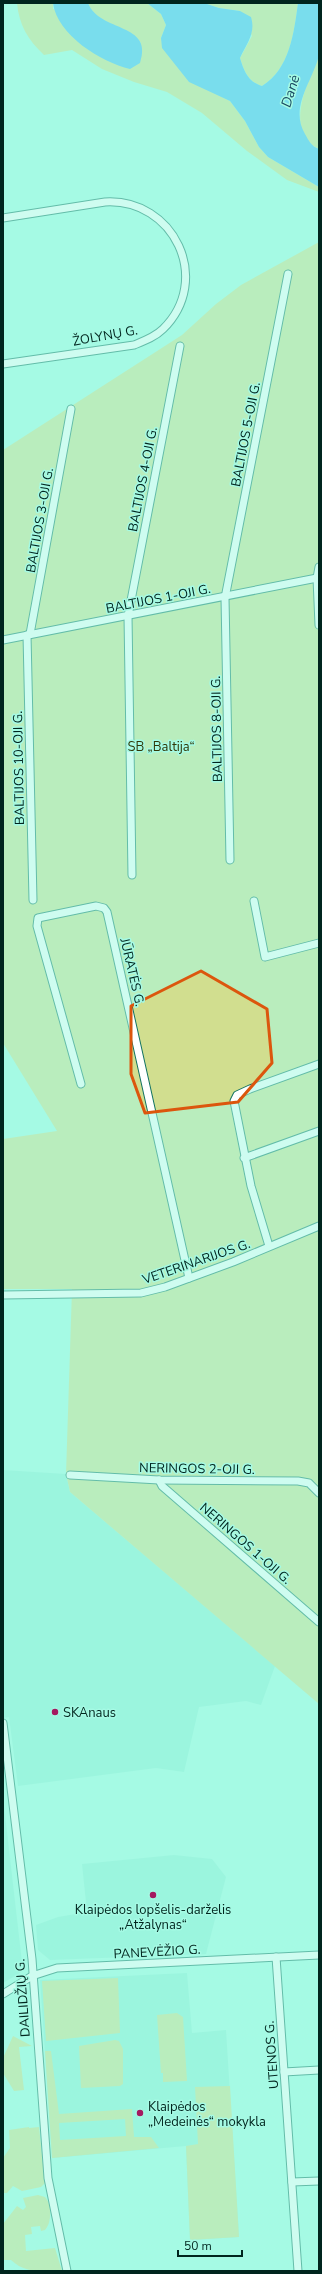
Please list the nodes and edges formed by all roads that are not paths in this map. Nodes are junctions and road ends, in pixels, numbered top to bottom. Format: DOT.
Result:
graph roads {
  1 [pos="3,218"];
  2 [pos="288,274"];
  3 [pos="180,346"];
  4 [pos="3,364"];
  5 [pos="71,409"];
  6 [pos="319,567"];
  7 [pos="317,578"];
  8 [pos="225,598"];
  9 [pos="128,616"];
  10 [pos="319,625"];
  11 [pos="29,635"];
  12 [pos="3,640"];
  13 [pos="230,860"];
  14 [pos="132,875"];
  15 [pos="33,900"];
  16 [pos="254,901"];
  17 [pos="319,943"];
  18 [pos="319,1064"];
  19 [pos="81,1084"];
  20 [pos="319,1131"];
  21 [pos="244,1158"];
  22 [pos="319,1226"];
  23 [pos="270,1246"];
  24 [pos="189,1278"];
  25 [pos="3,1295"];
  26 [pos="70,1475"];
  27 [pos="159,1480"];
  28 [pos="319,1493"];
  29 [pos="319,1622"];
  30 [pos="4,1723"];
  31 [pos="319,1955"];
  32 [pos="276,1957"];
  33 [pos="32,1976"];
  34 [pos="3,1994"];
  35 [pos="319,2070"];
  36 [pos="284,2072"];
  37 [pos="319,2181"];
  38 [pos="292,2182"];
  39 [pos="68,2271"];
  40 [pos="298,2271"];
  1 -- 4 [label="street, ŽOLYNŲ G."];
  2 -- 8 [label="street, BALTIJOS 5-OJI G."];
  3 -- 9 [label="street, BALTIJOS 4-OJI G."];
  5 -- 11 [label="street, BALTIJOS 3-OJI G."];
  6 -- 7 [label="street"];
  7 -- 8 [label="street, BALTIJOS 1-OJI G."];
  7 -- 10 [label="street"];
  8 -- 9 [label="street, BALTIJOS 1-OJI G."];
  8 -- 13 [label="street, BALTIJOS 8-OJI G."];
  9 -- 11 [label="street, BALTIJOS 1-OJI G."];
  9 -- 14 [label="street, BALTIJOS 4-OJI G."];
  11 -- 12 [label="street, BALTIJOS 1-OJI G."];
  11 -- 15 [label="street, BALTIJOS 10-OJI G."];
  16 -- 17 [label="street"];
  18 -- 21 [label="street"];
  19 -- 24 [label="street, JŪRATĖS G."];
  20 -- 21 [label="street"];
  21 -- 23 [label="street"];
  22 -- 23 [label="street, VETERINARIJOS G."];
  23 -- 24 [label="street, VETERINARIJOS G."];
  24 -- 25 [label="street, VETERINARIJOS G."];
  26 -- 27 [label="street, NERINGOS 2-OJI G."];
  27 -- 28 [label="street, NERINGOS 2-OJI G."];
  27 -- 29 [label="street, NERINGOS 1-OJI G."];
  30 -- 33 [label="street, DAILIDŽIŲ G."];
  31 -- 32 [label="street, PANEVĖŽIO G."];
  32 -- 33 [label="street, PANEVĖŽIO G."];
  32 -- 36 [label="street, UTENOS G."];
  33 -- 34 [label="street, PANEVĖŽIO G."];
  33 -- 39 [label="street, DAILIDŽIŲ G."];
  35 -- 36 [label="street"];
  36 -- 38 [label="street, UTENOS G."];
  37 -- 38 [label="street"];
  38 -- 40 [label="street, UTENOS G."];
}
